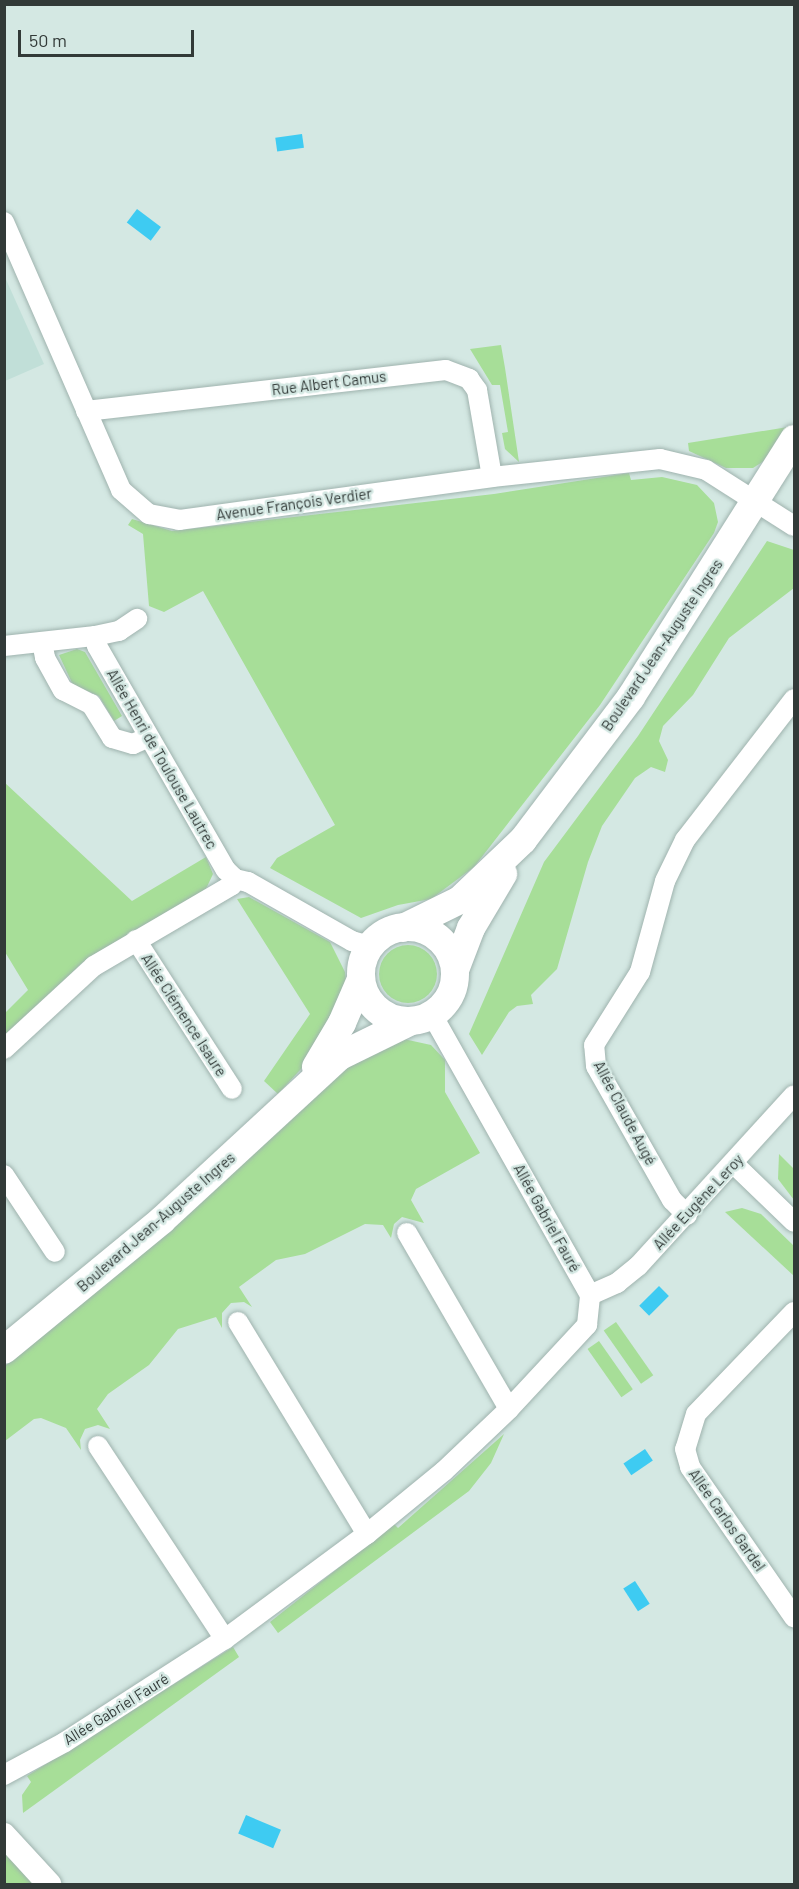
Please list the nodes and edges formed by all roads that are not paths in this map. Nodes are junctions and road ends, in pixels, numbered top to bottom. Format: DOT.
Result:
graph roads {
  1 [pos="4,222"];
  2 [pos="86,411"];
  3 [pos="795,439"];
  4 [pos="492,477"];
  5 [pos="756,502"];
  6 [pos="795,526"];
  7 [pos="137,619"];
  8 [pos="94,636"];
  9 [pos="42,642"];
  10 [pos="4,646"];
  11 [pos="795,699"];
  12 [pos="149,737"];
  13 [pos="520,844"];
  14 [pos="235,879"];
  15 [pos="403,928"];
  16 [pos="136,940"];
  17 [pos="370,946"];
  18 [pos="455,970"];
  19 [pos="361,979"];
  20 [pos="420,1018"];
  21 [pos="4,1049"];
  22 [pos="301,1088"];
  23 [pos="232,1089"];
  24 [pos="795,1095"];
  25 [pos="734,1164"];
  26 [pos="4,1175"];
  27 [pos="687,1215"];
  28 [pos="795,1222"];
  29 [pos="407,1233"];
  30 [pos="55,1252"];
  31 [pos="590,1295"];
  32 [pos="795,1312"];
  33 [pos="238,1322"];
  34 [pos="4,1350"];
  35 [pos="509,1409"];
  36 [pos="98,1446"];
  37 [pos="368,1534"];
  38 [pos="795,1617"];
  39 [pos="225,1640"];
  40 [pos="4,1775"];
  41 [pos="4,1835"];
  42 [pos="49,1884"];
  1 -- 2 [label="street, Avenue François Verdier"];
  2 -- 4 [label="street, Avenue François Verdier"];
  2 -- 4 [label="street, Rue Albert Camus"];
  3 -- 5 [label="main road, Boulevard Jean-Auguste Ingres"];
  4 -- 5 [label="street, Avenue François Verdier"];
  5 -- 6 [label="street"];
  5 -- 13 [label="main road, Boulevard Jean-Auguste Ingres"];
  7 -- 8 [label="street"];
  8 -- 9 [label="street"];
  8 -- 12 [label="street, Allée Henri de Toulouse Lautrec"];
  9 -- 10 [label="street"];
  9 -- 12 [label="street"];
  11 -- 27 [label="street, Allée Claude Augé"];
  12 -- 14 [label="street, Allée Henri de Toulouse Lautrec"];
  13 -- 15 [label="main road, Boulevard Jean-Auguste Ingres"];
  13 -- 18 [label="main road, Boulevard Jean-Auguste Ingres"];
  14 -- 16 [label="street"];
  14 -- 17 [label="street"];
  15 -- 17 [label="main road"];
  15 -- 18 [label="main road"];
  16 -- 21 [label="street"];
  16 -- 23 [label="street, Allée Clémence Isaure"];
  17 -- 19 [label="main road"];
  18 -- 20 [label="main road"];
  19 -- 20 [label="main road"];
  19 -- 22 [label="main road, Boulevard Jean-Auguste Ingres"];
  20 -- 22 [label="main road, Boulevard Jean-Auguste Ingres"];
  20 -- 31 [label="street, Allée Gabriel Fauré"];
  22 -- 34 [label="main road, Boulevard Jean-Auguste Ingres"];
  24 -- 25 [label="street, Allée Eugène Leroy"];
  25 -- 27 [label="street, Allée Eugène Leroy"];
  25 -- 28 [label="street"];
  26 -- 30 [label="street"];
  27 -- 31 [label="street, Allée Eugène Leroy"];
  29 -- 35 [label="street"];
  31 -- 35 [label="street, Allée Gabriel Fauré"];
  32 -- 38 [label="street, Allée Carlos Gardel"];
  33 -- 37 [label="street"];
  35 -- 37 [label="street, Allée Gabriel Fauré"];
  36 -- 39 [label="street"];
  37 -- 39 [label="street, Allée Gabriel Fauré"];
  39 -- 40 [label="street, Allée Gabriel Fauré"];
  41 -- 42 [label="street"];
}
